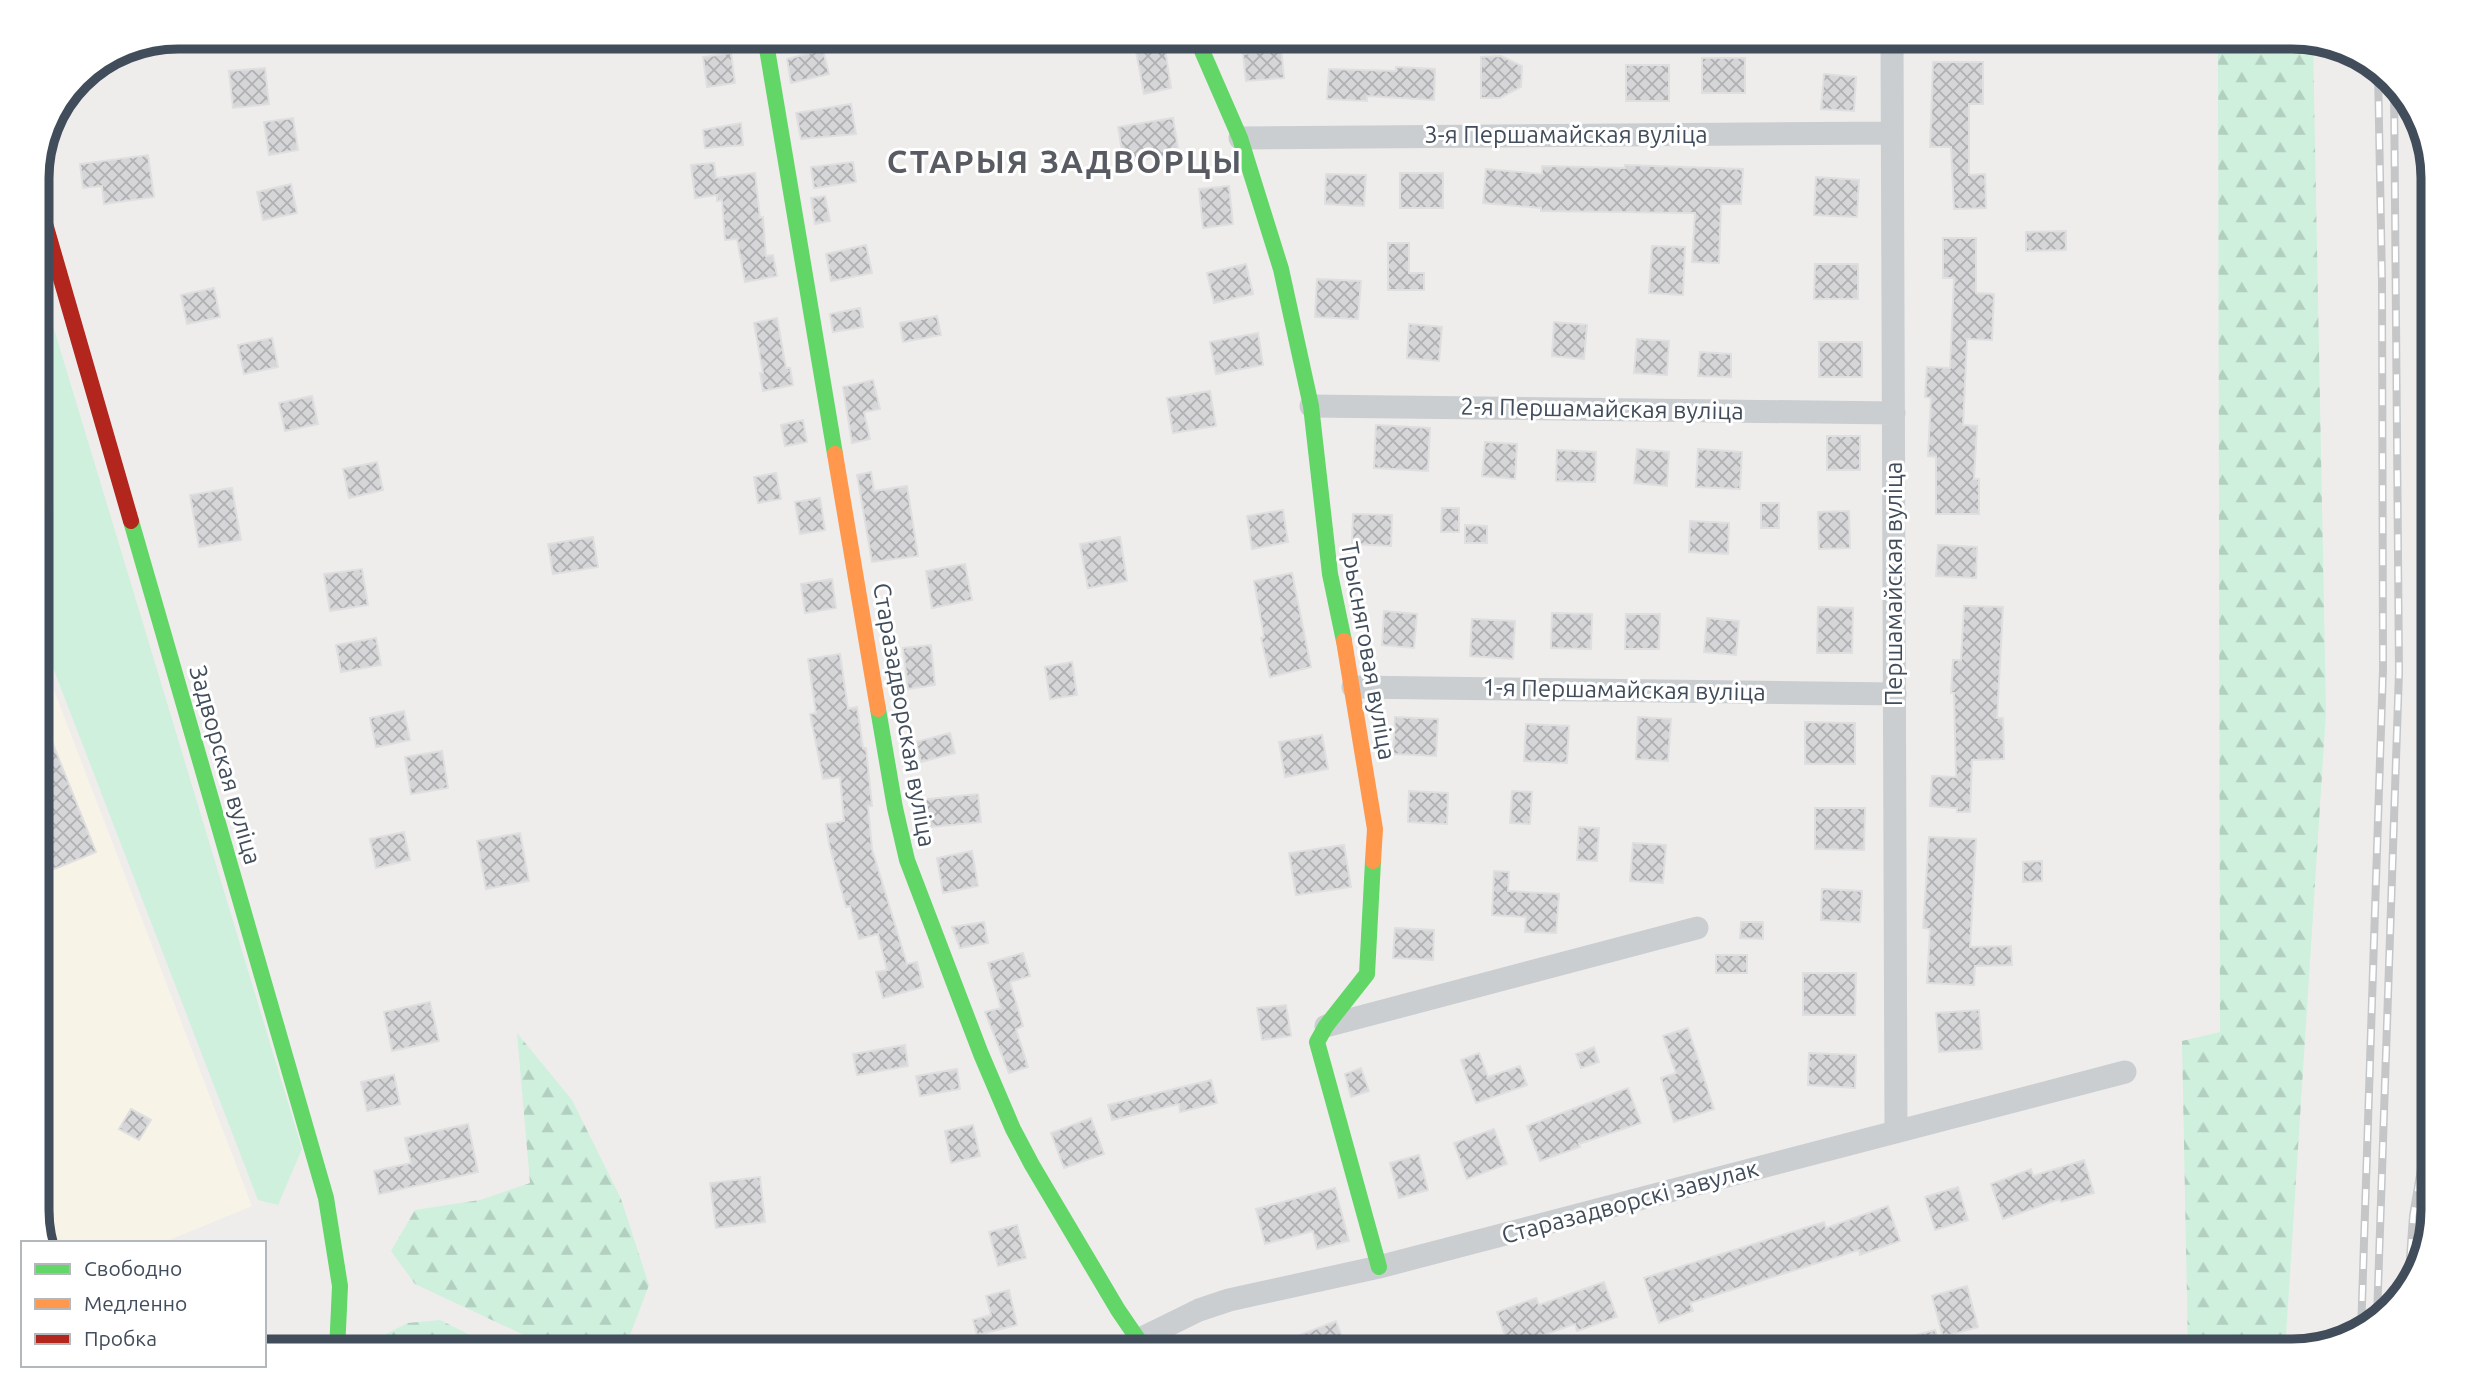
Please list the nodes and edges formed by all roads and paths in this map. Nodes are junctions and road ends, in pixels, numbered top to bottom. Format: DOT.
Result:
graph roads {
  1 [pos="767,49"];
  2 [pos="1201,49"];
  3 [pos="1892,49"];
  4 [pos="1892,133"];
  5 [pos="1240,138"];
  6 [pos="49,238"];
  7 [pos="1311,406"];
  8 [pos="1894,412"];
  9 [pos="1353,687"];
  10 [pos="1895,694"];
  11 [pos="1697,928"];
  12 [pos="1326,1026"];
  13 [pos="2125,1072"];
  14 [pos="1896,1132"];
  15 [pos="1379,1267"];
  16 [pos="338,1339"];
  17 [pos="1138,1339"];
  18 [pos="1152,1339"];
  1 -- 17 [label="street, Старазадворская вуліца"];
  2 -- 5 [label="street, Трысняговая вуліца"];
  3 -- 4 [label="street, Першамайская вуліца"];
  4 -- 5 [label="street, 3-я Першамайская вуліца"];
  4 -- 8 [label="street, Першамайская вуліца"];
  5 -- 7 [label="street, Трысняговая вуліца"];
  6 -- 16 [label="street, Задворская вуліца"];
  7 -- 8 [label="street, 2-я Першамайская вуліца"];
  7 -- 9 [label="street, Трысняговая вуліца"];
  8 -- 10 [label="street, Першамайская вуліца"];
  9 -- 10 [label="street, 1-я Першамайская вуліца"];
  9 -- 12 [label="street, Трысняговая вуліца"];
  10 -- 14 [label="street, Першамайская вуліца"];
  11 -- 12 [label="street"];
  12 -- 15 [label="street"];
  13 -- 14 [label="street, Старазадворскі завулак"];
  14 -- 15 [label="street, Старазадворскі завулак"];
  15 -- 18 [label="street, Старазадворскі завулак"];
}
